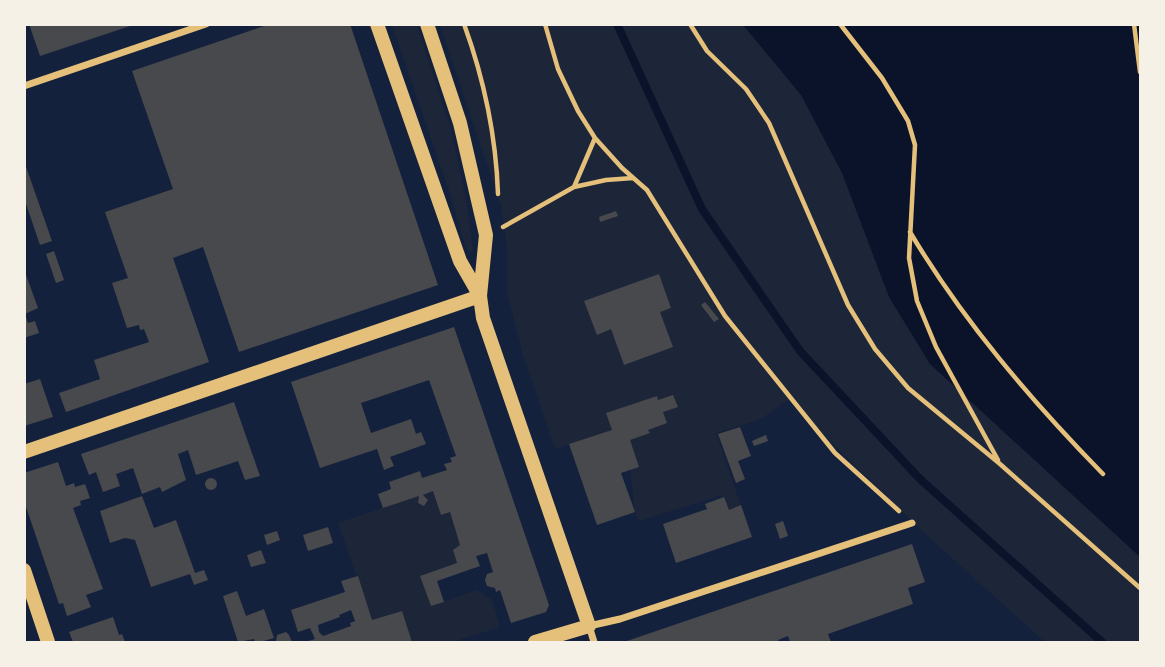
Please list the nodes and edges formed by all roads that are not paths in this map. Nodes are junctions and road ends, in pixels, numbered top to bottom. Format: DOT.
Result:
graph roads {
  1 [pos="206,24"];
  2 [pos="377,24"];
  3 [pos="427,24"];
  4 [pos="24,86"];
  5 [pos="480,296"];
  6 [pos="24,452"];
  7 [pos="912,523"];
  8 [pos="24,570"];
  9 [pos="589,626"];
  10 [pos="48,642"];
  11 [pos="535,642"];
  12 [pos="594,642"];
  1 -- 4 [label="street"];
  2 -- 5 [label="main road"];
  3 -- 5 [label="main road"];
  5 -- 6 [label="main road"];
  5 -- 9 [label="main road"];
  7 -- 9 [label="street"];
  8 -- 10 [label="main road"];
  9 -- 11 [label="main road"];
  9 -- 12 [label="street"];
}
